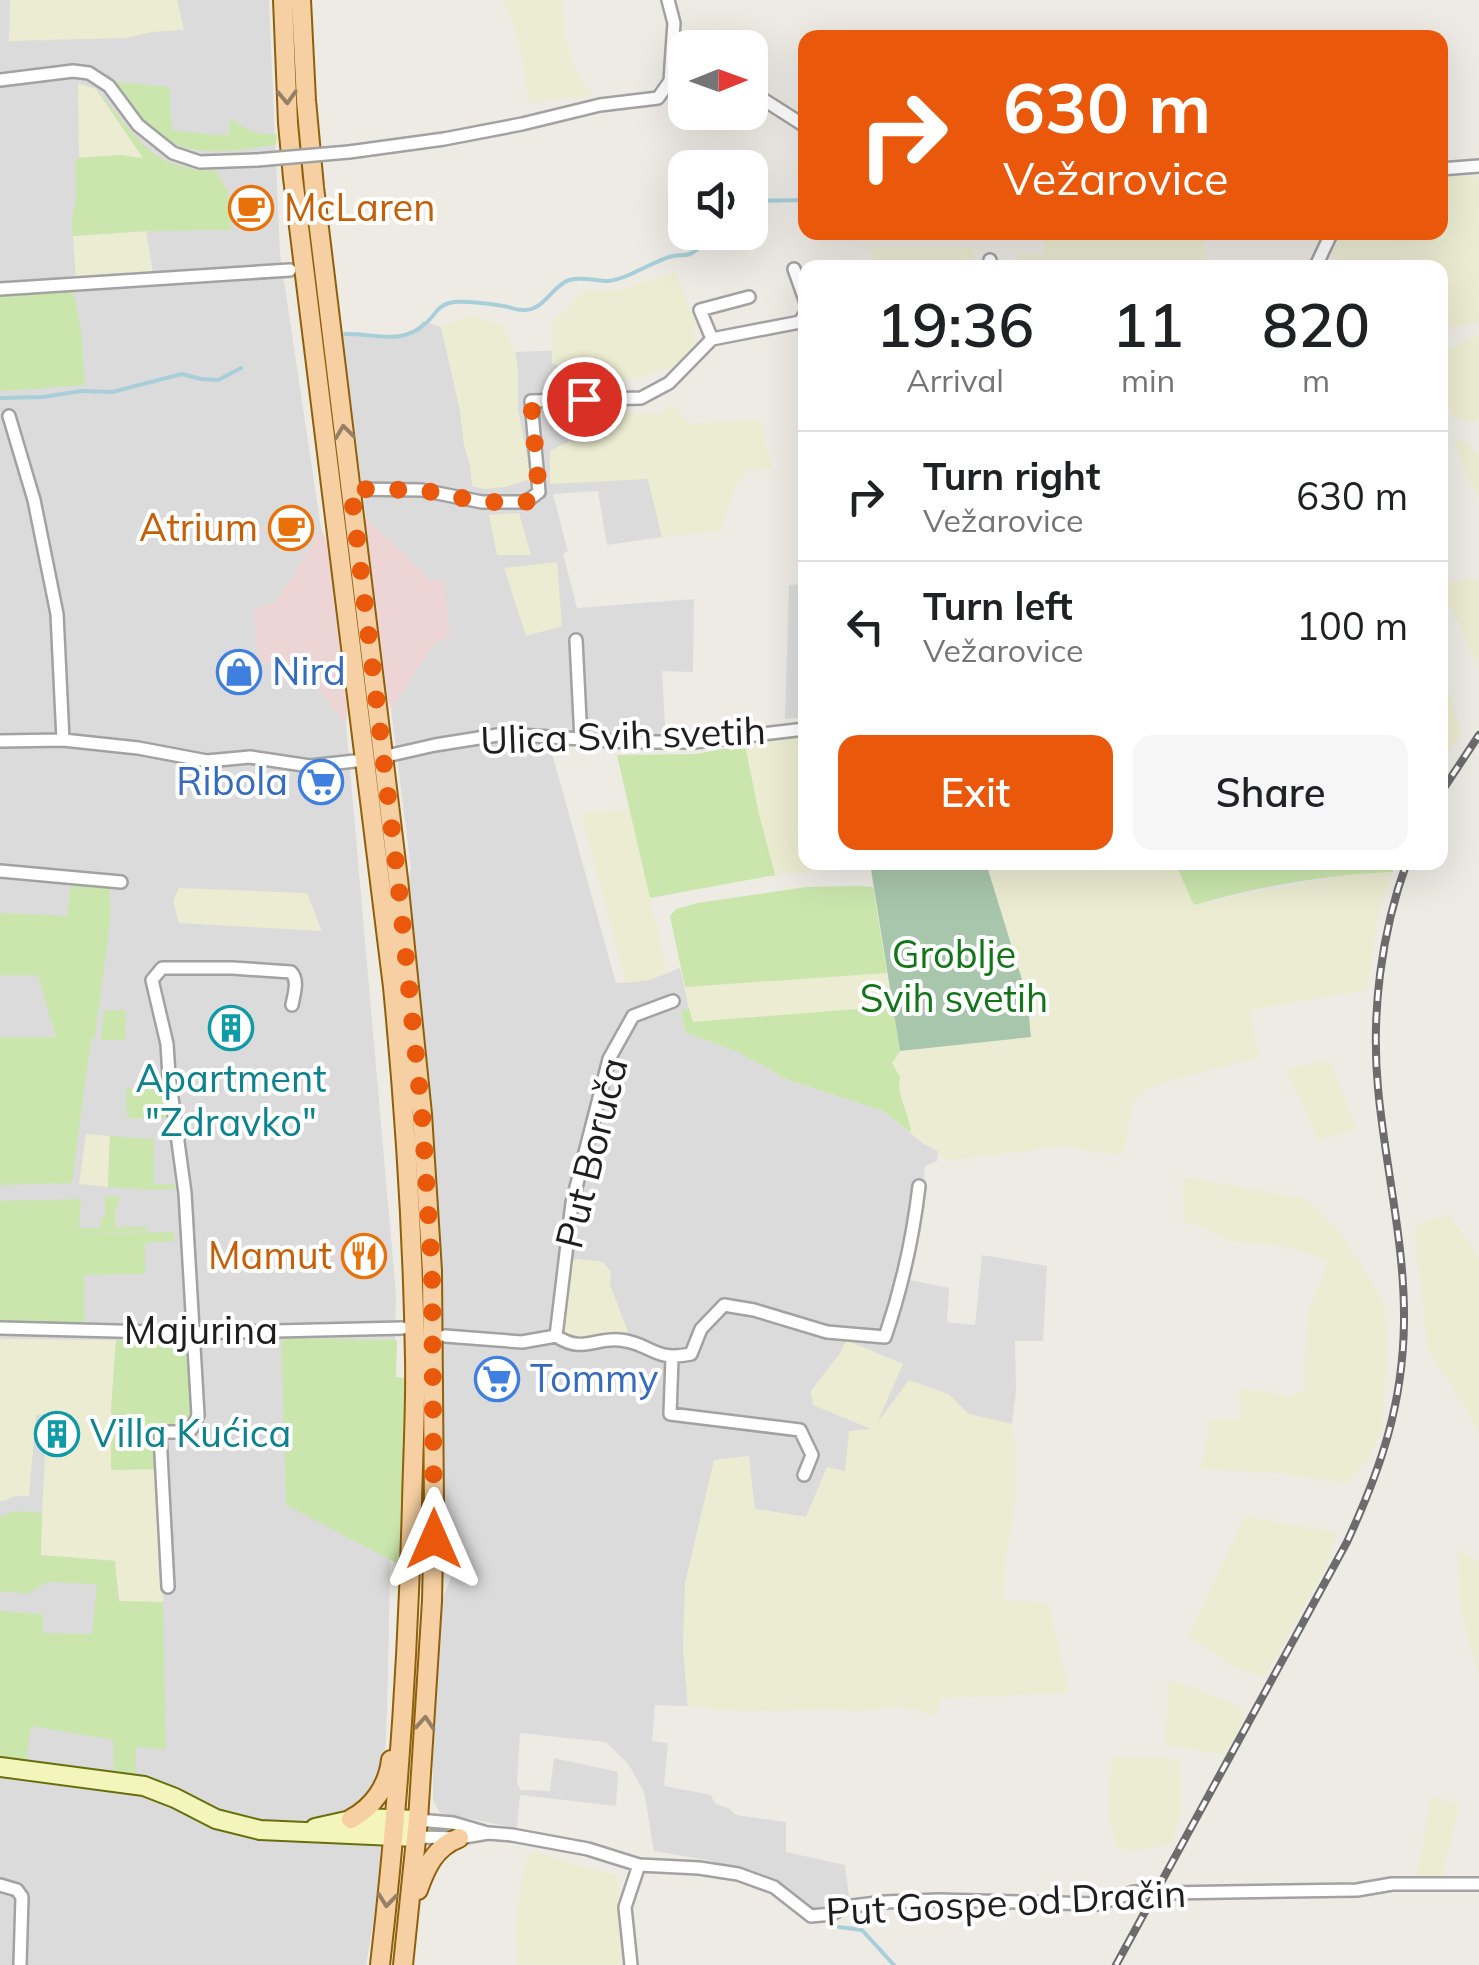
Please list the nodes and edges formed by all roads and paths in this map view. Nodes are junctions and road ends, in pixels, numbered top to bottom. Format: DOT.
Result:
graph roads {
  1 [pos="283,0"];
  2 [pos="301,0"];
  3 [pos="668,0"];
  4 [pos="675,30"];
  5 [pos="0,80"];
  6 [pos="668,84"];
  7 [pos="768,102"];
  8 [pos="798,122"];
  9 [pos="1479,166"];
  10 [pos="1448,168"];
  11 [pos="794,269"];
  12 [pos="290,270"];
  13 [pos="798,280"];
  14 [pos="0,289"];
  15 [pos="749,297"];
  16 [pos="798,322"];
  17 [pos="712,339"];
  18 [pos="8,416"];
  19 [pos="351,489"];
  20 [pos="576,640"];
  21 [pos="798,730"];
  22 [pos="0,740"];
  23 [pos="63,740"];
  24 [pos="580,740"];
  25 [pos="373,759"];
  26 [pos="0,871"];
  27 [pos="121,882"];
  28 [pos="673,1001"];
  29 [pos="292,1004"];
  30 [pos="919,1186"];
  31 [pos="0,1328"];
  32 [pos="403,1328"];
  33 [pos="193,1332"];
  34 [pos="445,1336"];
  35 [pos="556,1336"];
  36 [pos="672,1358"];
  37 [pos="804,1476"];
  38 [pos="168,1587"];
  39 [pos="403,1722"];
  40 [pos="0,1767"];
  41 [pos="350,1819"];
  42 [pos="394,1827"];
  43 [pos="418,1829"];
  44 [pos="304,1831"];
  45 [pos="488,1833"];
  46 [pos="460,1838"];
  47 [pos="639,1864"];
  48 [pos="1479,1884"];
  49 [pos="0,1885"];
  50 [pos="409,1908"];
  51 [pos="20,1965"];
  52 [pos="380,1965"];
  53 [pos="402,1965"];
  54 [pos="631,1965"];
  1 -- 25 [label="main road, one-way"];
  19 -- 2 [label="main road, one-way"];
  3 -- 4 [label="street"];
  5 -- 6 [label="street, bridge"];
  7 -- 8 [label="street"];
  9 -- 10 [label="street"];
  11 -- 13 [label="street"];
  12 -- 14 [label="street"];
  15 -- 17 [label="street"];
  16 -- 17 [label="street"];
  17 -- 19 [label="street"];
  18 -- 23 [label="street"];
  19 -- 25 [label="main road"];
  20 -- 24 [label="street"];
  21 -- 24 [label="street, Ulica Svih svetih"];
  22 -- 23 [label="street, Ulica Svih svetih"];
  23 -- 25 [label="street, Ulica Svih svetih"];
  24 -- 25 [label="street, Ulica Svih svetih"];
  25 -- 39 [label="main road"];
  43 -- 25 [label="main road, one-way"];
  26 -- 27 [label="street"];
  28 -- 35 [label="street, Put Boruča"];
  29 -- 33 [label="street"];
  30 -- 36 [label="street"];
  31 -- 33 [label="street, Majurina"];
  32 -- 33 [label="street, Majurina"];
  33 -- 38 [label="street"];
  34 -- 35 [label="street"];
  35 -- 36 [label="street"];
  36 -- 37 [label="street"];
  39 -- 41 [label="main road"];
  39 -- 42 [label="main road"];
  40 -- 44 [label="street"];
  41 -- 42 [label="street"];
  41 -- 44 [label="street"];
  42 -- 43 [label="street"];
  42 -- 44 [label="street"];
  42 -- 52 [label="main road, one-way"];
  43 -- 45 [label="street, Put Gospe od Dračin"];
  43 -- 46 [label="street, Put Gospe od Dračin"];
  43 -- 50 [label="main road"];
  45 -- 46 [label="street, Put Gospe od Dračin"];
  45 -- 47 [label="street, Put Gospe od Dračin"];
  46 -- 50 [label="main road"];
  47 -- 48 [label="street, Put Gospe od Dračin"];
  47 -- 54 [label="street"];
  49 -- 51 [label="street"];
  50 -- 53 [label="main road"];
}
